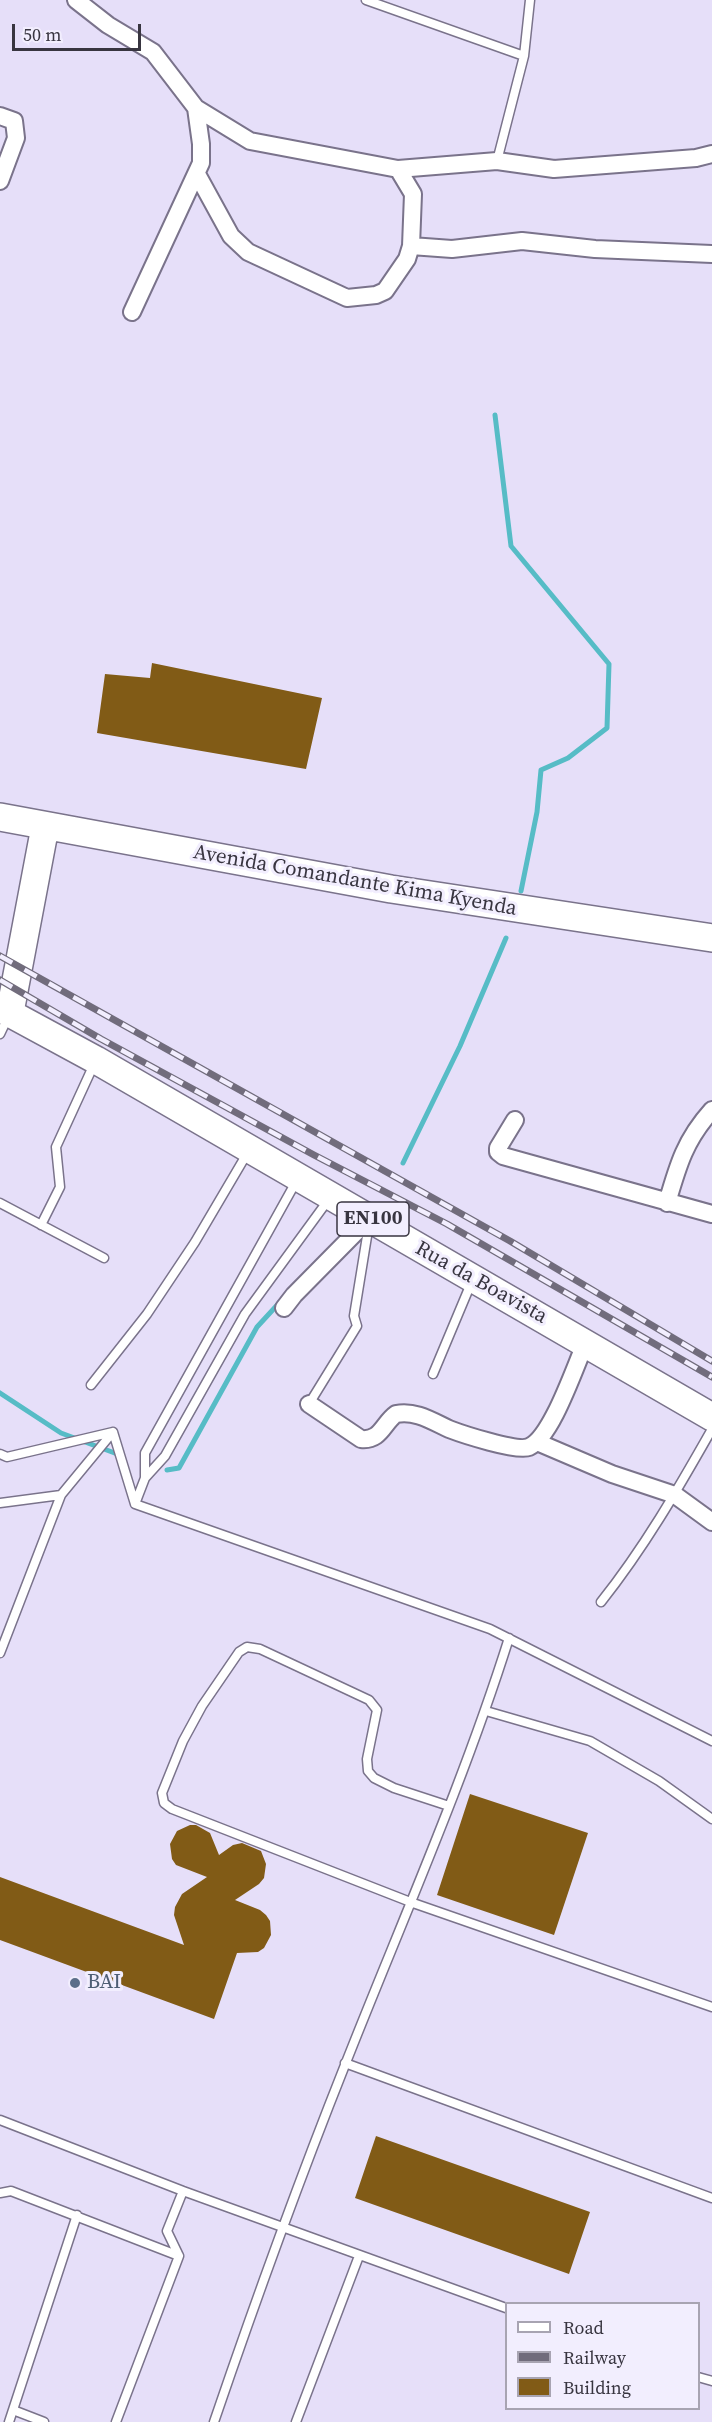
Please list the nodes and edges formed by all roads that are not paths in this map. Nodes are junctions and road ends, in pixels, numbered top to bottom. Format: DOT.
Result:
graph roads {
  1 [pos="76,0"];
  2 [pos="366,0"];
  3 [pos="530,0"];
  4 [pos="524,56"];
  5 [pos="196,108"];
  6 [pos="0,116"];
  7 [pos="712,154"];
  8 [pos="497,161"];
  9 [pos="399,169"];
  10 [pos="197,174"];
  11 [pos="0,181"];
  12 [pos="411,246"];
  13 [pos="712,254"];
  14 [pos="132,312"];
  15 [pos="1,817"];
  16 [pos="45,827"];
  17 [pos="712,938"];
  18 [pos="10,1020"];
  19 [pos="96,1060"];
  20 [pos="712,1110"];
  21 [pos="515,1120"];
  22 [pos="250,1149"];
  23 [pos="299,1177"];
  24 [pos="331,1196"];
  25 [pos="0,1203"];
  26 [pos="667,1203"];
  27 [pos="712,1214"];
  28 [pos="370,1218"];
  29 [pos="41,1225"];
  30 [pos="104,1258"];
  31 [pos="473,1278"];
  32 [pos="284,1308"];
  33 [pos="586,1342"];
  34 [pos="433,1374"];
  35 [pos="91,1385"];
  36 [pos="309,1404"];
  37 [pos="712,1417"];
  38 [pos="712,1429"];
  39 [pos="113,1432"];
  40 [pos="537,1442"];
  41 [pos="0,1454"];
  42 [pos="145,1478"];
  43 [pos="61,1495"];
  44 [pos="675,1495"];
  45 [pos="0,1503"];
  46 [pos="135,1504"];
  47 [pos="712,1522"];
  48 [pos="601,1602"];
  49 [pos="10,1625"];
  50 [pos="0,1632"];
  51 [pos="509,1638"];
  52 [pos="0,1653"];
  53 [pos="486,1712"];
  54 [pos="712,1741"];
  55 [pos="449,1806"];
  56 [pos="712,1819"];
  57 [pos="413,1903"];
  58 [pos="712,2007"];
  59 [pos="345,2063"];
  60 [pos="0,2120"];
  61 [pos="183,2191"];
  62 [pos="0,2193"];
  63 [pos="712,2198"];
  64 [pos="77,2215"];
  65 [pos="281,2227"];
  66 [pos="179,2256"];
  67 [pos="358,2256"];
  68 [pos="505,2307"];
  69 [pos="13,2410"];
  70 [pos="9,2422"];
  71 [pos="44,2422"];
  72 [pos="116,2422"];
  73 [pos="214,2422"];
  74 [pos="296,2422"];
  1 -- 5 [label="street"];
  2 -- 4 [label="lane"];
  3 -- 4 [label="lane"];
  4 -- 8 [label="lane"];
  5 -- 9 [label="street"];
  5 -- 10 [label="street"];
  6 -- 11 [label="street"];
  7 -- 8 [label="street"];
  8 -- 9 [label="street"];
  9 -- 12 [label="street"];
  10 -- 12 [label="street"];
  10 -- 14 [label="street"];
  12 -- 13 [label="street"];
  15 -- 16 [label="main road, Avenida Comandante Kima Kyenda"];
  16 -- 17 [label="main road, Avenida Comandante Kima Kyenda"];
  16 -- 18 [label="main road, Rua da Boavista"];
  18 -- 19 [label="main road, Rua da Boavista / EN100"];
  19 -- 22 [label="main road, Rua da Boavista / EN100"];
  19 -- 29 [label="lane"];
  20 -- 26 [label="street"];
  21 -- 26 [label="street"];
  22 -- 23 [label="main road, Rua da Boavista / EN100"];
  22 -- 35 [label="lane"];
  23 -- 24 [label="main road, Rua da Boavista / EN100"];
  23 -- 42 [label="lane"];
  24 -- 28 [label="main road, Rua da Boavista / EN100"];
  24 -- 42 [label="lane"];
  25 -- 29 [label="lane"];
  26 -- 27 [label="street"];
  28 -- 31 [label="main road, Rua da Boavista / EN100"];
  28 -- 32 [label="street"];
  28 -- 36 [label="lane"];
  29 -- 30 [label="lane"];
  31 -- 33 [label="main road, Rua da Boavista / EN100"];
  31 -- 34 [label="lane"];
  33 -- 37 [label="main road, Rua da Boavista / EN100"];
  33 -- 40 [label="street"];
  36 -- 40 [label="street"];
  38 -- 44 [label="lane"];
  39 -- 41 [label="lane"];
  39 -- 43 [label="lane"];
  39 -- 46 [label="lane"];
  40 -- 44 [label="street"];
  42 -- 46 [label="lane"];
  43 -- 45 [label="lane"];
  43 -- 49 [label="lane"];
  44 -- 47 [label="street"];
  44 -- 48 [label="lane"];
  46 -- 51 [label="lane"];
  49 -- 50 [label="lane"];
  49 -- 52 [label="lane"];
  51 -- 53 [label="lane"];
  51 -- 54 [label="lane"];
  53 -- 55 [label="lane"];
  53 -- 56 [label="lane"];
  55 -- 57 [label="lane"];
  55 -- 57 [label="lane"];
  57 -- 58 [label="lane"];
  57 -- 59 [label="lane"];
  59 -- 63 [label="lane"];
  59 -- 65 [label="lane"];
  60 -- 61 [label="lane"];
  61 -- 65 [label="lane"];
  61 -- 66 [label="lane"];
  62 -- 64 [label="lane"];
  64 -- 66 [label="lane"];
  64 -- 69 [label="lane"];
  65 -- 67 [label="lane"];
  65 -- 73 [label="lane"];
  66 -- 72 [label="lane"];
  67 -- 68 [label="lane"];
  67 -- 74 [label="lane"];
  69 -- 70 [label="lane"];
  69 -- 71 [label="lane"];
}
